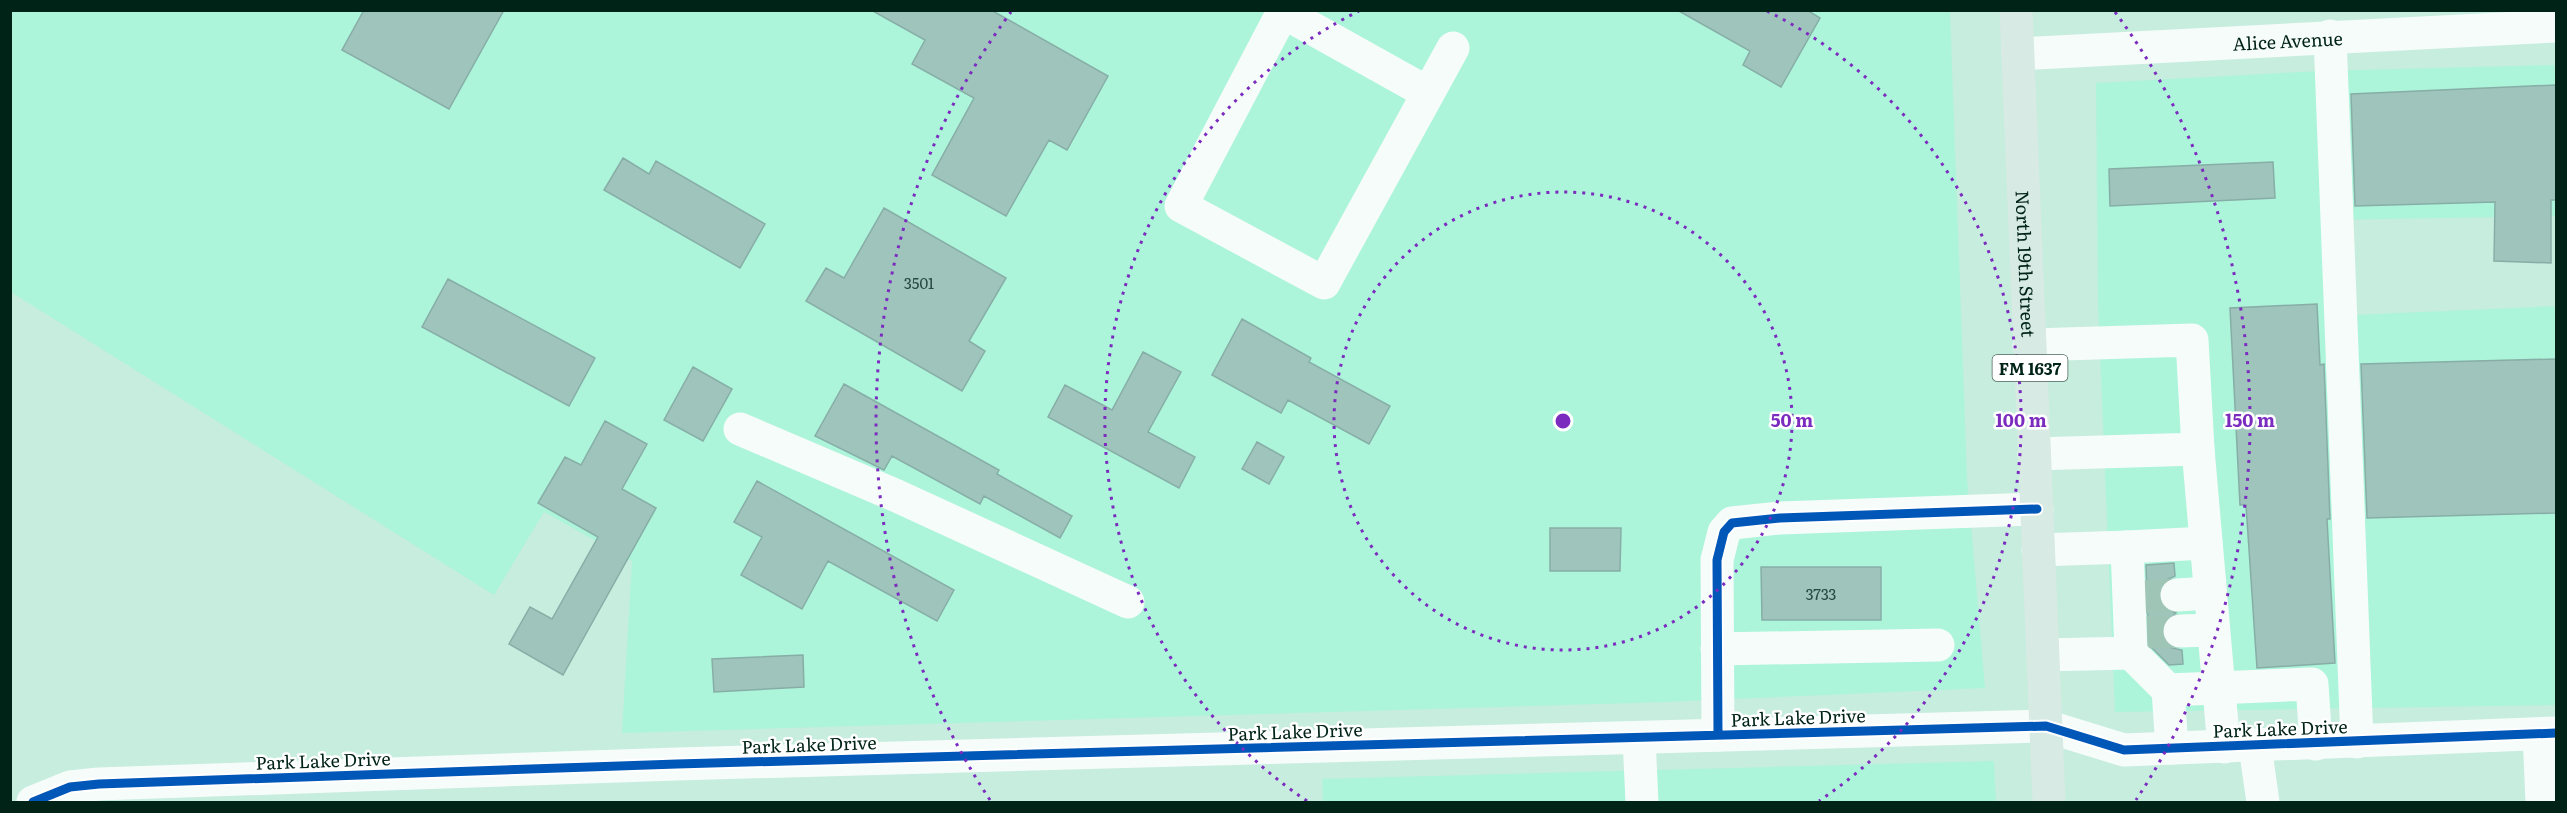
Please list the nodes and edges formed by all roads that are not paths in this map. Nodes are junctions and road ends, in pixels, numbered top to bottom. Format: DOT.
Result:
graph roads {
  1 [pos="2016,10"];
  2 [pos="1283,11"];
  3 [pos="2556,26"];
  4 [pos="2330,36"];
  5 [pos="1453,48"];
  6 [pos="2018,54"];
  7 [pos="1428,93"];
  8 [pos="2029,345"];
  9 [pos="740,429"];
  10 [pos="2198,449"];
  11 [pos="2034,454"];
  12 [pos="2037,509"];
  13 [pos="2206,543"];
  14 [pos="2127,547"];
  15 [pos="2038,550"];
  16 [pos="2210,593"];
  17 [pos="2177,595"];
  18 [pos="1128,602"];
  19 [pos="2136,639"];
  20 [pos="1938,645"];
  21 [pos="1717,649"];
  22 [pos="2043,655"];
  23 [pos="2355,682"];
  24 [pos="2312,684"];
  25 [pos="2218,688"];
  26 [pos="2168,690"];
  27 [pos="2046,726"];
  28 [pos="2548,734"];
  29 [pos="1718,735"];
  30 [pos="1639,738"];
  31 [pos="2357,742"];
  32 [pos="2316,744"];
  33 [pos="2240,746"];
  34 [pos="2172,748"];
  35 [pos="33,802"];
  36 [pos="1642,802"];
  37 [pos="2049,802"];
  38 [pos="2263,802"];
  39 [pos="2542,802"];
  1 -- 6 [label="main road, North 19th Street / FM 1637"];
  2 -- 7 [label="street"];
  2 -- 7 [label="street"];
  3 -- 4 [label="street, Alice Avenue"];
  4 -- 6 [label="street, Alice Avenue"];
  4 -- 23 [label="street"];
  5 -- 7 [label="street"];
  6 -- 8 [label="main road, North 19th Street / FM 1637"];
  8 -- 10 [label="street"];
  8 -- 11 [label="main road, North 19th Street / FM 1637"];
  9 -- 18 [label="street"];
  10 -- 11 [label="street"];
  10 -- 13 [label="street"];
  11 -- 12 [label="main road, North 19th Street / FM 1637"];
  12 -- 15 [label="main road, North 19th Street / FM 1637"];
  12 -- 21 [label="street"];
  13 -- 14 [label="street"];
  13 -- 16 [label="street"];
  14 -- 15 [label="street"];
  14 -- 19 [label="street"];
  15 -- 22 [label="main road, North 19th Street / FM 1637"];
  16 -- 17 [label="street"];
  16 -- 25 [label="street"];
  19 -- 22 [label="street"];
  19 -- 26 [label="street"];
  20 -- 21 [label="street"];
  21 -- 29 [label="street"];
  22 -- 27 [label="main road, North 19th Street / FM 1637"];
  23 -- 24 [label="street"];
  23 -- 31 [label="street"];
  24 -- 25 [label="street"];
  24 -- 32 [label="street"];
  25 -- 26 [label="street"];
  25 -- 33 [label="street"];
  26 -- 34 [label="street"];
  27 -- 29 [label="street, Park Lake Drive"];
  27 -- 34 [label="street, Park Lake Drive"];
  27 -- 37 [label="main road, North 19th Street / FM 1637"];
  28 -- 31 [label="street, Park Lake Drive"];
  28 -- 39 [label="street"];
  29 -- 30 [label="street, Park Lake Drive"];
  30 -- 35 [label="street, Park Lake Drive"];
  30 -- 36 [label="street"];
  31 -- 32 [label="street, Park Lake Drive"];
  32 -- 33 [label="street, Park Lake Drive"];
  33 -- 34 [label="street, Park Lake Drive"];
  33 -- 38 [label="street"];
}
